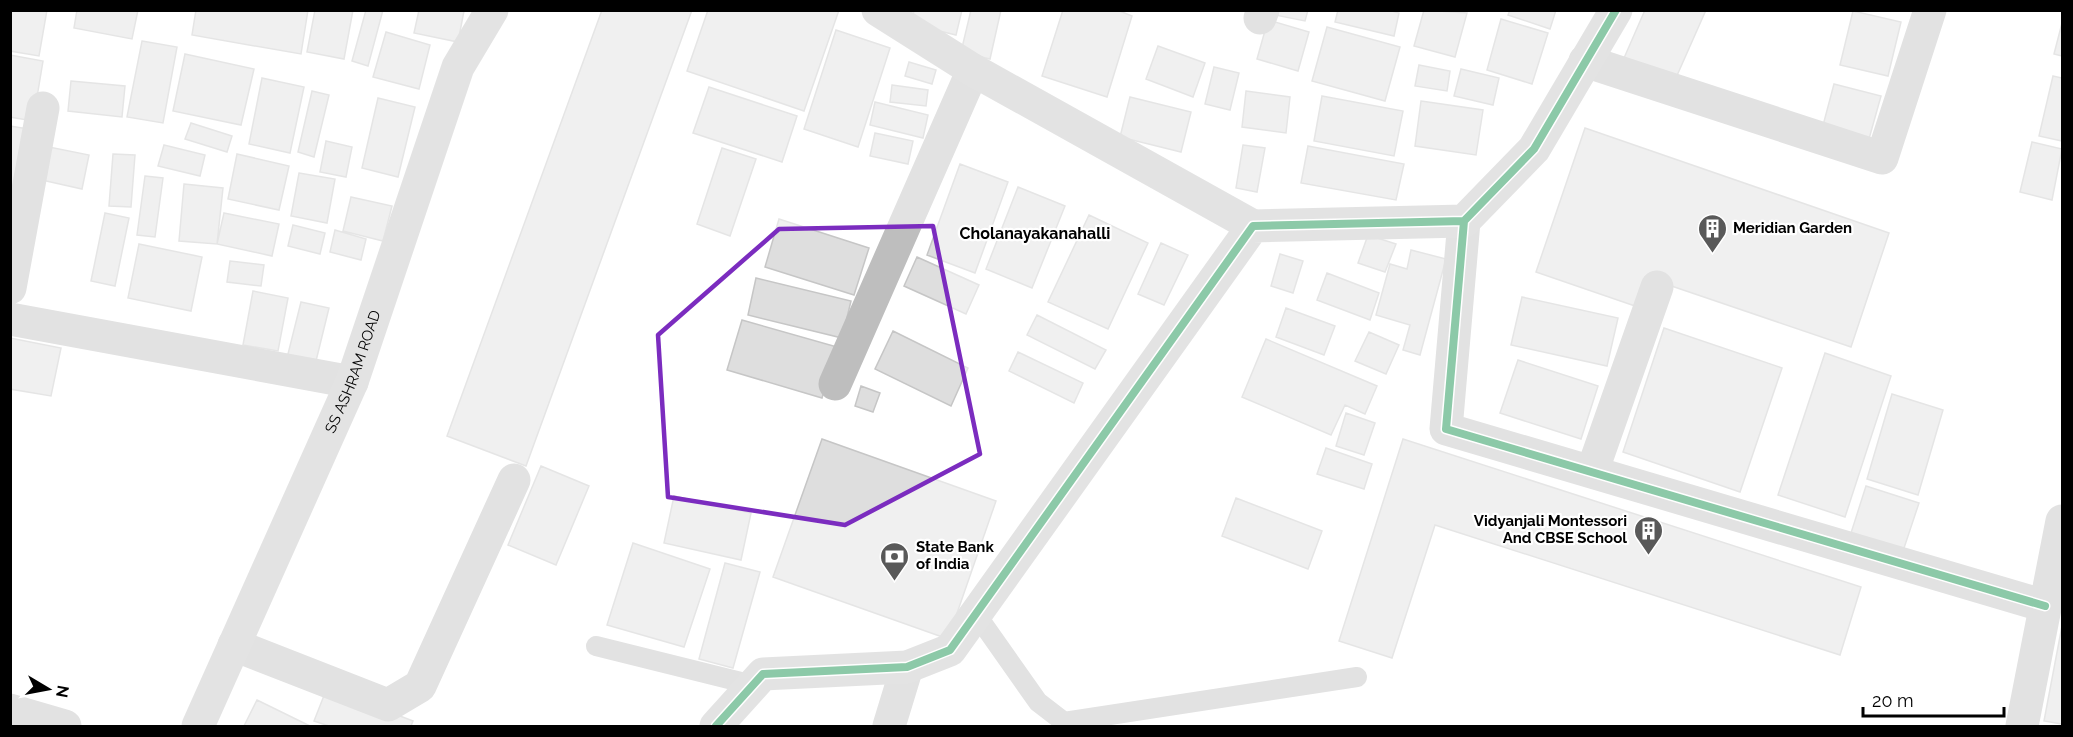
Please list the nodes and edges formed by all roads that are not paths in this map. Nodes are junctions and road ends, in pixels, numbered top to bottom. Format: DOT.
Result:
graph roads {
  1 [pos="492,10"];
  2 [pos="1616,10"];
  3 [pos="1930,10"];
  4 [pos="883,12"];
  5 [pos="1586,62"];
  6 [pos="973,70"];
  7 [pos="43,108"];
  8 [pos="1464,221"];
  9 [pos="1253,226"];
  10 [pos="1657,287"];
  11 [pos="10,288"];
  12 [pos="10,319"];
  13 [pos="352,382"];
  14 [pos="835,384"];
  15 [pos="1592,472"];
  16 [pos="514,480"];
  17 [pos="2062,521"];
  18 [pos="2045,606"];
  19 [pos="976,614"];
  20 [pos="234,645"];
  21 [pos="596,646"];
  22 [pos="907,667"];
  23 [pos="1358,677"];
  24 [pos="753,685"];
  25 [pos="10,710"];
  26 [pos="65,726"];
  27 [pos="198,726"];
  28 [pos="716,726"];
  29 [pos="889,726"];
  30 [pos="2022,726"];
  1 -- 13 [label="street, SS ASHRAM ROAD"];
  2 -- 5 [label="street"];
  3 -- 5 [label="street"];
  4 -- 6 [label="street"];
  5 -- 8 [label="street"];
  6 -- 9 [label="street"];
  6 -- 14 [label="street"];
  7 -- 11 [label="street"];
  8 -- 9 [label="street"];
  8 -- 15 [label="street"];
  9 -- 19 [label="street"];
  10 -- 15 [label="street"];
  12 -- 13 [label="street"];
  13 -- 20 [label="street, SS ASHRAM ROAD"];
  15 -- 18 [label="street"];
  16 -- 20 [label="street"];
  17 -- 18 [label="street"];
  18 -- 30 [label="street"];
  19 -- 22 [label="street"];
  19 -- 23 [label="lane"];
  20 -- 27 [label="street, SS ASHRAM ROAD"];
  21 -- 24 [label="lane"];
  22 -- 24 [label="street"];
  22 -- 29 [label="street"];
  24 -- 28 [label="street"];
  25 -- 26 [label="street"];
}
